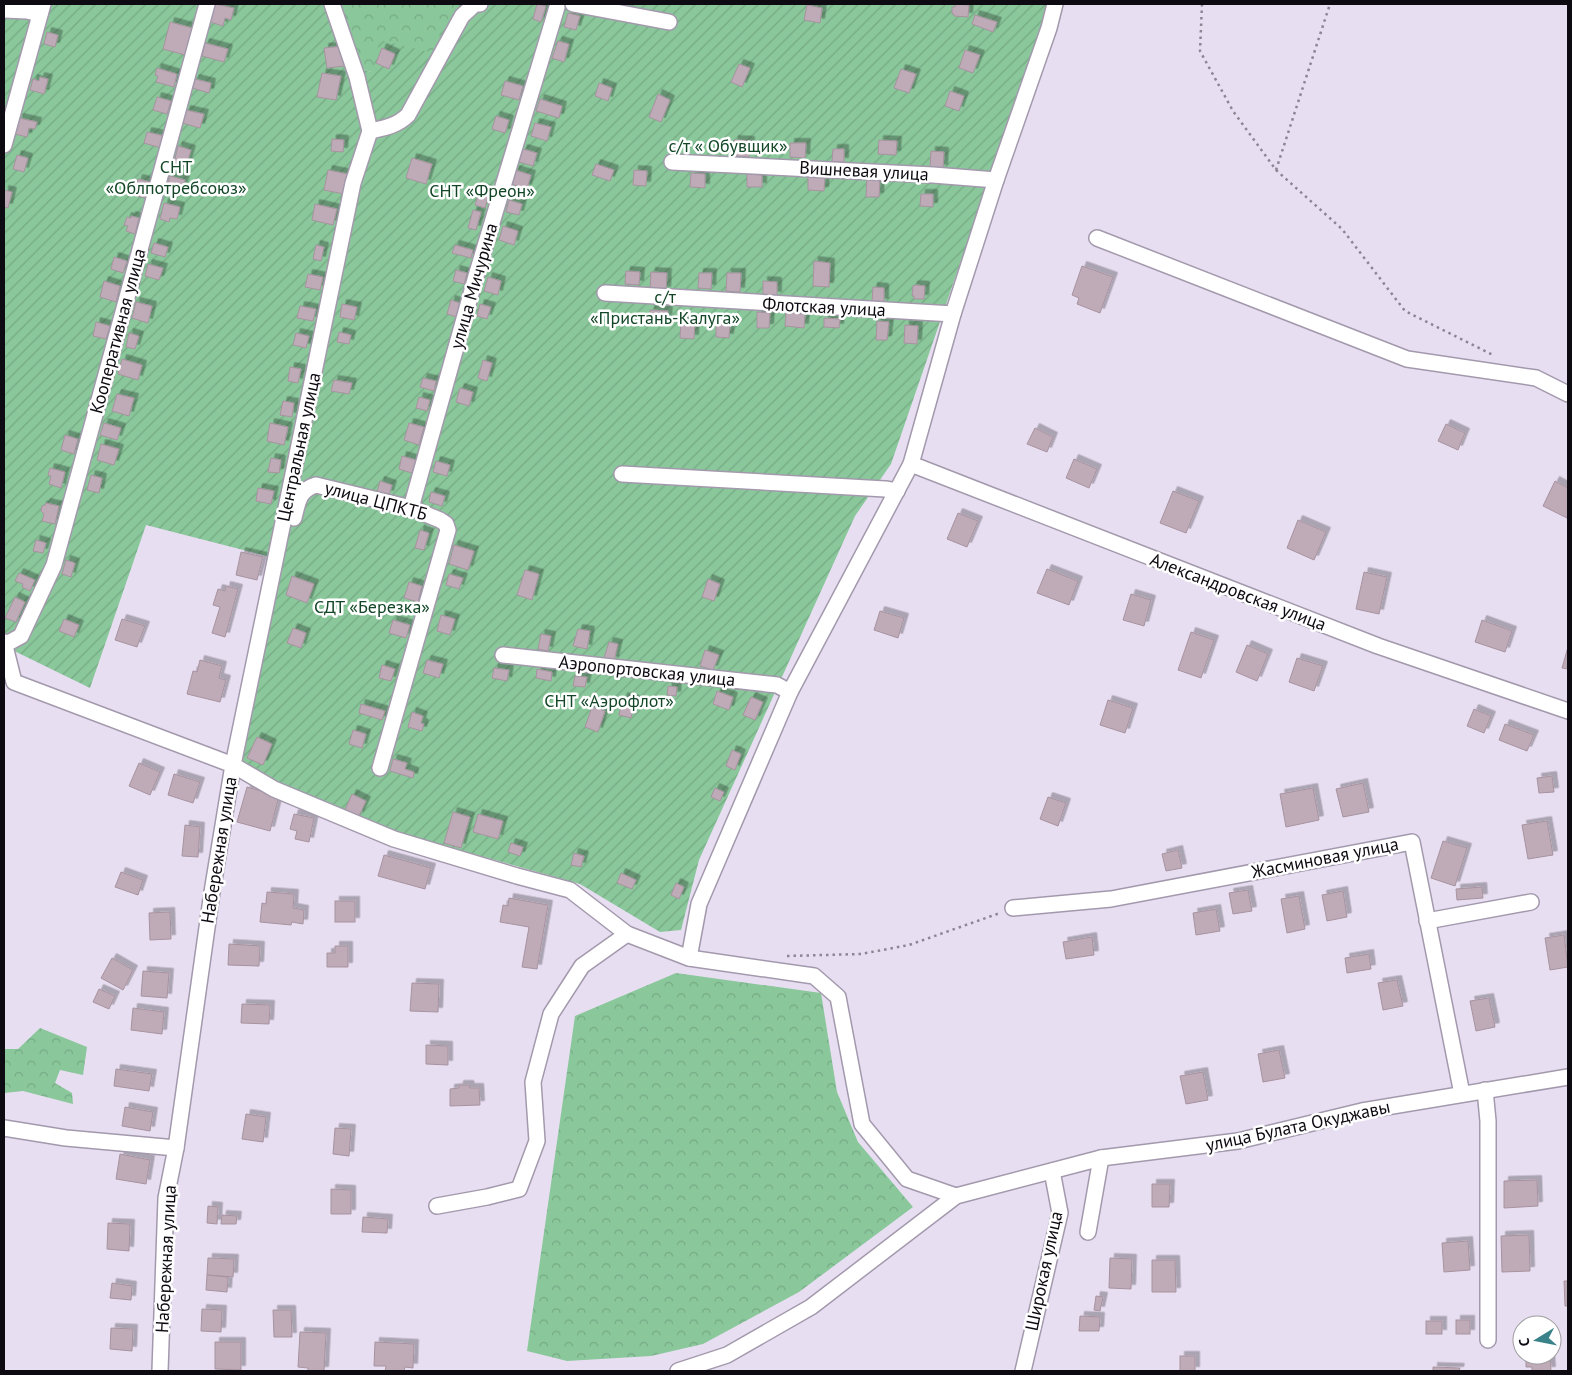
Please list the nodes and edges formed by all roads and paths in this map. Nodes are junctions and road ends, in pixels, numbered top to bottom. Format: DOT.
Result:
graph roads {
  1 [pos="207,4"];
  2 [pos="332,4"];
  3 [pos="480,4"];
  4 [pos="573,4"];
  5 [pos="1055,4"];
  6 [pos="1202,4"];
  7 [pos="1330,4"];
  8 [pos="553,5"];
  9 [pos="41,9"];
  10 [pos="4,10"];
  11 [pos="670,22"];
  12 [pos="370,131"];
  13 [pos="4,145"];
  14 [pos="672,162"];
  15 [pos="1276,170"];
  16 [pos="996,180"];
  17 [pos="1097,238"];
  18 [pos="605,293"];
  19 [pos="954,314"];
  20 [pos="1492,355"];
  21 [pos="1568,394"];
  22 [pos="911,464"];
  23 [pos="622,474"];
  24 [pos="897,491"];
  25 [pos="411,508"];
  26 [pos="277,557"];
  27 [pos="4,642"];
  28 [pos="502,655"];
  29 [pos="9,679"];
  30 [pos="790,692"];
  31 [pos="1568,712"];
  32 [pos="233,765"];
  33 [pos="380,768"];
  34 [pos="1531,902"];
  35 [pos="1013,908"];
  36 [pos="1427,921"];
  37 [pos="627,934"];
  38 [pos="689,958"];
  39 [pos="758,968"];
  40 [pos="1568,1077"];
  41 [pos="1485,1090"];
  42 [pos="1462,1094"];
  43 [pos="4,1128"];
  44 [pos="176,1148"];
  45 [pos="1101,1158"];
  46 [pos="1052,1171"];
  47 [pos="956,1196"];
  48 [pos="437,1206"];
  49 [pos="1088,1232"];
  50 [pos="1488,1340"];
  51 [pos="160,1371"];
  52 [pos="678,1371"];
  53 [pos="1023,1371"];
  1 -- 27 [label="street, Кооперативная улица"];
  2 -- 12 [label="street"];
  3 -- 12 [label="street"];
  4 -- 8 [label="street"];
  4 -- 11 [label="street"];
  5 -- 16 [label="street"];
  6 -- 15 [label="path"];
  7 -- 15 [label="path"];
  8 -- 25 [label="street, улица Мичурина"];
  9 -- 10 [label="street"];
  9 -- 13 [label="street"];
  12 -- 26 [label="street, Центральная улица"];
  14 -- 16 [label="street, Вишневая улица"];
  15 -- 20 [label="path"];
  16 -- 19 [label="street"];
  17 -- 21 [label="street"];
  18 -- 19 [label="street, Флотская улица"];
  19 -- 22 [label="street"];
  22 -- 24 [label="street"];
  22 -- 31 [label="street, Александровская улица"];
  23 -- 24 [label="street"];
  24 -- 30 [label="street"];
  25 -- 26 [label="street, улица ЦПКТБ"];
  25 -- 33 [label="street, улица ЦПКТБ"];
  26 -- 32 [label="street, Центральная улица"];
  27 -- 29 [label="street, Набережная улица"];
  28 -- 30 [label="street, Аэропортовская улица"];
  29 -- 32 [label="street, Набережная улица"];
  30 -- 38 [label="street"];
  32 -- 37 [label="street"];
  32 -- 44 [label="street, Набережная улица"];
  34 -- 36 [label="street"];
  35 -- 36 [label="street, Жасминовая улица"];
  35 -- 39 [label="path"];
  36 -- 42 [label="street, Жасминовая улица"];
  37 -- 38 [label="street"];
  37 -- 48 [label="street"];
  38 -- 39 [label="street"];
  39 -- 47 [label="street"];
  40 -- 41 [label="street, улица Булата Окуджавы"];
  41 -- 42 [label="street, улица Булата Окуджавы"];
  41 -- 50 [label="street"];
  42 -- 45 [label="street, улица Булата Окуджавы"];
  43 -- 44 [label="street"];
  44 -- 51 [label="street, Набережная улица"];
  45 -- 46 [label="street, улица Булата Окуджавы"];
  45 -- 49 [label="street"];
  46 -- 47 [label="street, улица Булата Окуджавы"];
  46 -- 53 [label="street, Широкая улица"];
  47 -- 52 [label="street"];
}
